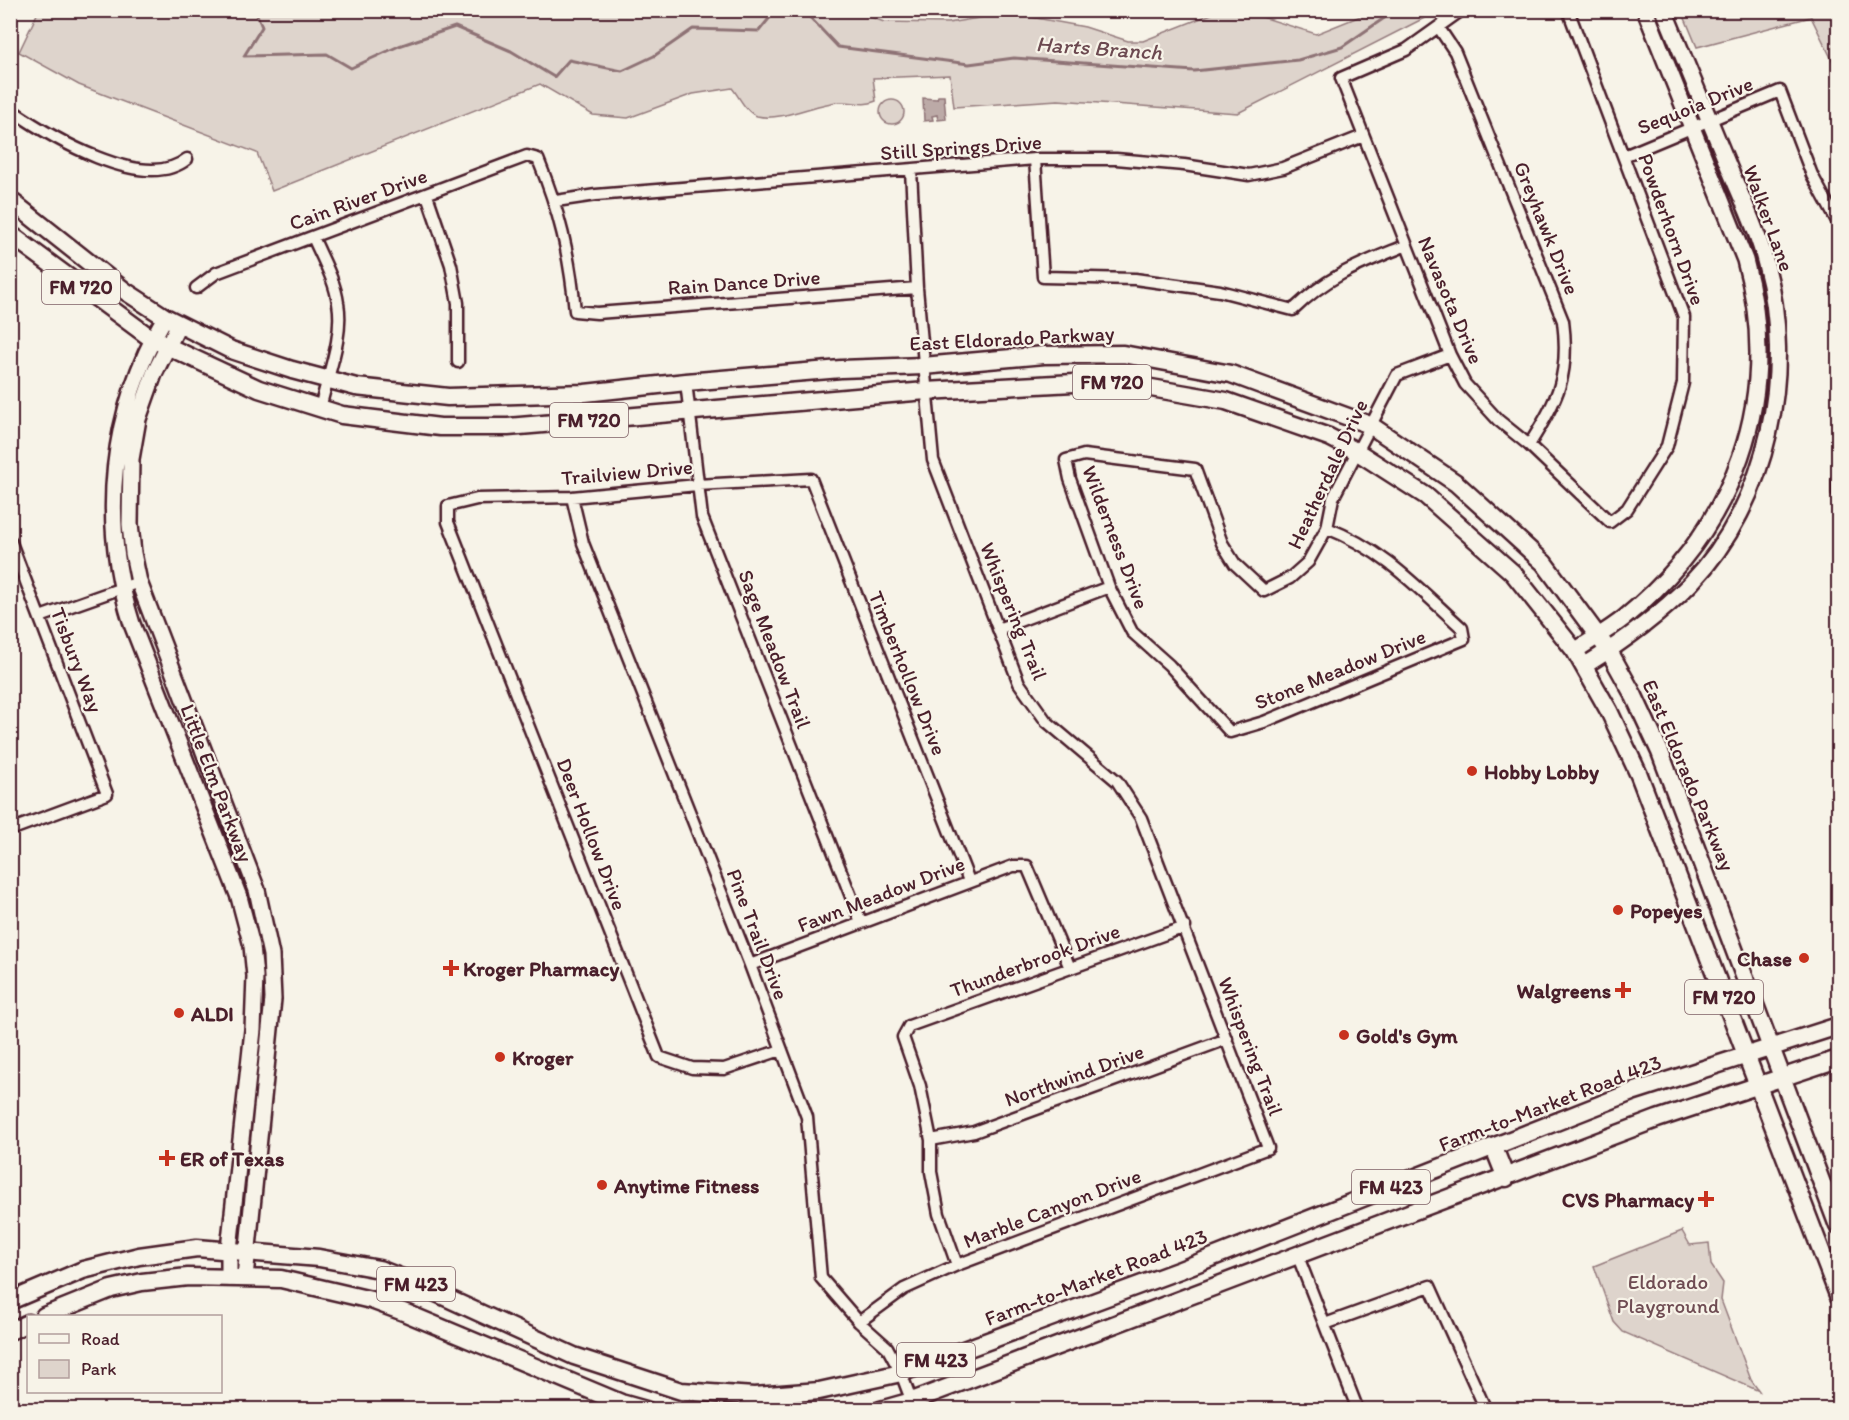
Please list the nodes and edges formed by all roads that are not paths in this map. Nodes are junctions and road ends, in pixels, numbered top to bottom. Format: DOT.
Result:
graph roads {
  1 [pos="1462,10"];
  2 [pos="1568,10"];
  3 [pos="1645,10"];
  4 [pos="1664,10"];
  5 [pos="1439,28"];
  6 [pos="10,109"];
  7 [pos="1710,121"];
  8 [pos="1692,128"];
  9 [pos="1363,136"];
  10 [pos="1624,156"];
  11 [pos="187,159"];
  12 [pos="1035,159"];
  13 [pos="912,170"];
  14 [pos="427,195"];
  15 [pos="10,200"];
  16 [pos="556,201"];
  17 [pos="1839,223"];
  18 [pos="40,224"];
  19 [pos="313,237"];
  20 [pos="17,239"];
  21 [pos="1407,245"];
  22 [pos="196,288"];
  23 [pos="917,288"];
  24 [pos="172,320"];
  25 [pos="159,343"];
  26 [pos="1450,355"];
  27 [pos="458,363"];
  28 [pos="924,366"];
  29 [pos="326,380"];
  30 [pos="686,382"];
  31 [pos="926,391"];
  32 [pos="320,409"];
  33 [pos="689,411"];
  34 [pos="1370,425"];
  35 [pos="1529,445"];
  36 [pos="1356,451"];
  37 [pos="811,479"];
  38 [pos="1839,479"];
  39 [pos="697,485"];
  40 [pos="1838,494"];
  41 [pos="572,497"];
  42 [pos="448,506"];
  43 [pos="1610,522"];
  44 [pos="1327,528"];
  45 [pos="10,540"];
  46 [pos="139,582"];
  47 [pos="1109,587"];
  48 [pos="121,589"];
  49 [pos="1264,591"];
  50 [pos="40,617"];
  51 [pos="998,629"];
  52 [pos="1598,635"];
  53 [pos="1575,651"];
  54 [pos="1609,651"];
  55 [pos="1584,666"];
  56 [pos="1230,732"];
  57 [pos="10,830"];
  58 [pos="1694,841"];
  59 [pos="1667,850"];
  60 [pos="244,861"];
  61 [pos="228,868"];
  62 [pos="969,881"];
  63 [pos="861,922"];
  64 [pos="1185,927"];
  65 [pos="750,965"];
  66 [pos="1070,968"];
  67 [pos="1839,1026"];
  68 [pos="1227,1039"];
  69 [pos="1771,1048"];
  70 [pos="781,1050"];
  71 [pos="1747,1057"];
  72 [pos="1839,1059"];
  73 [pos="1782,1076"];
  74 [pos="1758,1084"];
  75 [pos="931,1140"];
  76 [pos="1268,1148"];
  77 [pos="1494,1148"];
  78 [pos="1506,1178"];
  79 [pos="1839,1226"];
  80 [pos="229,1250"];
  81 [pos="247,1251"];
  82 [pos="1297,1254"];
  83 [pos="957,1265"];
  84 [pos="1180,1270"];
  85 [pos="237,1277"];
  86 [pos="1189,1295"];
  87 [pos="1839,1295"];
  88 [pos="10,1301"];
  89 [pos="49,1315"];
  90 [pos="860,1322"];
  91 [pos="27,1323"];
  92 [pos="1325,1324"];
  93 [pos="10,1331"];
  94 [pos="574,1356"];
  95 [pos="902,1373"];
  96 [pos="564,1380"];
  97 [pos="914,1405"];
  98 [pos="646,1410"];
  99 [pos="880,1410"];
  100 [pos="1358,1410"];
  101 [pos="1486,1410"];
  1 -- 5 [label="street"];
  2 -- 10 [label="street, Powderhorn Drive"];
  3 -- 8 [label="main road, Walker Lane"];
  4 -- 7 [label="main road, Walker Lane"];
  5 -- 9 [label="street, Navasota Drive"];
  5 -- 35 [label="street, Greyhawk Drive"];
  6 -- 11 [label="street"];
  7 -- 8 [label="street, Sequoia Drive"];
  7 -- 17 [label="street, Sequoia Drive"];
  7 -- 54 [label="main road, Walker Lane"];
  8 -- 10 [label="street, Sequoia Drive"];
  8 -- 52 [label="main road, Walker Lane"];
  9 -- 12 [label="street, Still Springs Drive"];
  9 -- 21 [label="street, Navasota Drive"];
  10 -- 43 [label="street, Powderhorn Drive"];
  12 -- 13 [label="street, Still Springs Drive"];
  12 -- 21 [label="street"];
  13 -- 16 [label="street, Still Springs Drive"];
  13 -- 23 [label="street, Whispering Trail"];
  14 -- 16 [label="street, Cain River Drive"];
  14 -- 19 [label="street, Cain River Drive"];
  14 -- 27 [label="street"];
  15 -- 18 [label="main road, East Eldorado Parkway / FM 720"];
  16 -- 23 [label="street, Rain Dance Drive"];
  18 -- 20 [label="main road"];
  18 -- 24 [label="main road, East Eldorado Parkway / FM 720"];
  19 -- 22 [label="street, Cain River Drive"];
  19 -- 29 [label="street"];
  20 -- 25 [label="main road, FM 720"];
  21 -- 26 [label="street, Navasota Drive"];
  23 -- 28 [label="street, Whispering Trail"];
  24 -- 25 [label="main road, Little Elm Parkway"];
  24 -- 29 [label="main road, East Eldorado Parkway"];
  25 -- 32 [label="main road, FM 720"];
  25 -- 46 [label="main road, Little Elm Parkway"];
  25 -- 48 [label="main road, Little Elm Parkway"];
  26 -- 34 [label="street, Heatherdale Drive"];
  26 -- 35 [label="street, Navasota Drive"];
  28 -- 30 [label="main road, East Eldorado Parkway"];
  28 -- 31 [label="street, Whispering Trail"];
  28 -- 34 [label="main road, East Eldorado Parkway"];
  29 -- 30 [label="main road, East Eldorado Parkway"];
  29 -- 32 [label="street"];
  30 -- 33 [label="street, Sage Meadow Trail"];
  31 -- 33 [label="main road, FM 720"];
  31 -- 36 [label="main road, FM 720"];
  31 -- 51 [label="street, Whispering Trail"];
  32 -- 33 [label="main road, FM 720"];
  33 -- 39 [label="street, Sage Meadow Trail"];
  34 -- 36 [label="street, Heatherdale Drive"];
  34 -- 52 [label="main road, East Eldorado Parkway"];
  35 -- 43 [label="street, Navasota Drive"];
  36 -- 44 [label="street, Heatherdale Drive"];
  36 -- 53 [label="main road, FM 720"];
  37 -- 39 [label="street, Trailview Drive"];
  37 -- 62 [label="street, Timberhollow Drive"];
  38 -- 40 [label="street"];
  39 -- 41 [label="street, Trailview Drive"];
  39 -- 63 [label="street, Sage Meadow Trail"];
  41 -- 42 [label="street, Trailview Drive"];
  41 -- 65 [label="street, Pine Trail Drive"];
  42 -- 70 [label="street, Deer Hollow Drive"];
  44 -- 49 [label="street, Heatherdale Drive"];
  44 -- 56 [label="street, Stone Meadow Drive"];
  45 -- 50 [label="street, Tisbury Way"];
  46 -- 48 [label="street"];
  46 -- 60 [label="main road, Little Elm Parkway"];
  47 -- 49 [label="street, Wilderness Drive"];
  47 -- 51 [label="street"];
  47 -- 56 [label="street, Wilderness Drive"];
  48 -- 50 [label="street"];
  48 -- 61 [label="main road, Little Elm Parkway"];
  50 -- 57 [label="street, Tisbury Way"];
  51 -- 64 [label="street, Whispering Trail"];
  52 -- 53 [label="main road, Walker Lane"];
  52 -- 54 [label="main road, East Eldorado Parkway"];
  53 -- 55 [label="main road, FM 720"];
  54 -- 55 [label="main road, Walker Lane"];
  54 -- 58 [label="main road, East Eldorado Parkway"];
  55 -- 59 [label="main road, FM 720"];
  58 -- 59 [label="main road"];
  58 -- 69 [label="main road, East Eldorado Parkway"];
  59 -- 71 [label="main road, FM 720"];
  60 -- 61 [label="main road"];
  60 -- 81 [label="main road, Little Elm Parkway"];
  61 -- 80 [label="main road, Little Elm Parkway"];
  62 -- 63 [label="street, Fawn Meadow Drive"];
  62 -- 66 [label="street, Fawn Meadow Drive"];
  63 -- 65 [label="street, Fawn Meadow Drive"];
  64 -- 66 [label="street, Thunderbrook Drive"];
  64 -- 68 [label="street, Whispering Trail"];
  65 -- 70 [label="street, Pine Trail Drive"];
  66 -- 75 [label="street, Thunderbrook Drive"];
  67 -- 69 [label="main road, Farm-to-Market Road 423 / FM 423"];
  68 -- 75 [label="street, Northwind Drive"];
  68 -- 76 [label="street, Whispering Trail"];
  69 -- 71 [label="main road, Farm-to-Market Road 423 / FM 423"];
  69 -- 73 [label="main road, East Eldorado Parkway"];
  70 -- 90 [label="street, Pine Trail Drive"];
  71 -- 74 [label="main road"];
  71 -- 77 [label="main road, Farm-to-Market Road 423 / FM 423"];
  72 -- 73 [label="main road, FM 423"];
  73 -- 74 [label="main road, FM 423"];
  73 -- 79 [label="main road, East Eldorado Parkway"];
  74 -- 78 [label="main road, FM 423"];
  74 -- 87 [label="main road"];
  75 -- 83 [label="street"];
  76 -- 83 [label="street, Marble Canyon Drive"];
  77 -- 78 [label="main road"];
  77 -- 84 [label="main road, Farm-to-Market Road 423 / FM 423"];
  78 -- 82 [label="main road, FM 423"];
  80 -- 81 [label="main road, Farm-to-Market Road 423 / FM 423"];
  80 -- 85 [label="main road, Little Elm Parkway"];
  80 -- 88 [label="main road, Farm-to-Market Road 423 / FM 423"];
  81 -- 85 [label="main road, Little Elm Parkway"];
  81 -- 94 [label="main road, Farm-to-Market Road 423 / FM 423"];
  82 -- 86 [label="main road, FM 423"];
  82 -- 92 [label="street"];
  83 -- 90 [label="street, Marble Canyon Drive"];
  84 -- 86 [label="main road"];
  84 -- 95 [label="main road, Farm-to-Market Road 423 / FM 423"];
  85 -- 89 [label="main road, FM 423"];
  85 -- 96 [label="main road, FM 423"];
  86 -- 97 [label="main road, FM 423"];
  90 -- 95 [label="street, Pine Trail Drive"];
  91 -- 93 [label="main road"];
  92 -- 100 [label="street"];
  92 -- 101 [label="street"];
  94 -- 95 [label="main road, Farm-to-Market Road 423 / FM 423"];
  94 -- 96 [label="main road"];
  95 -- 97 [label="street, Pine Trail Drive"];
  96 -- 98 [label="main road, FM 423"];
  97 -- 99 [label="main road, FM 423"];
}
